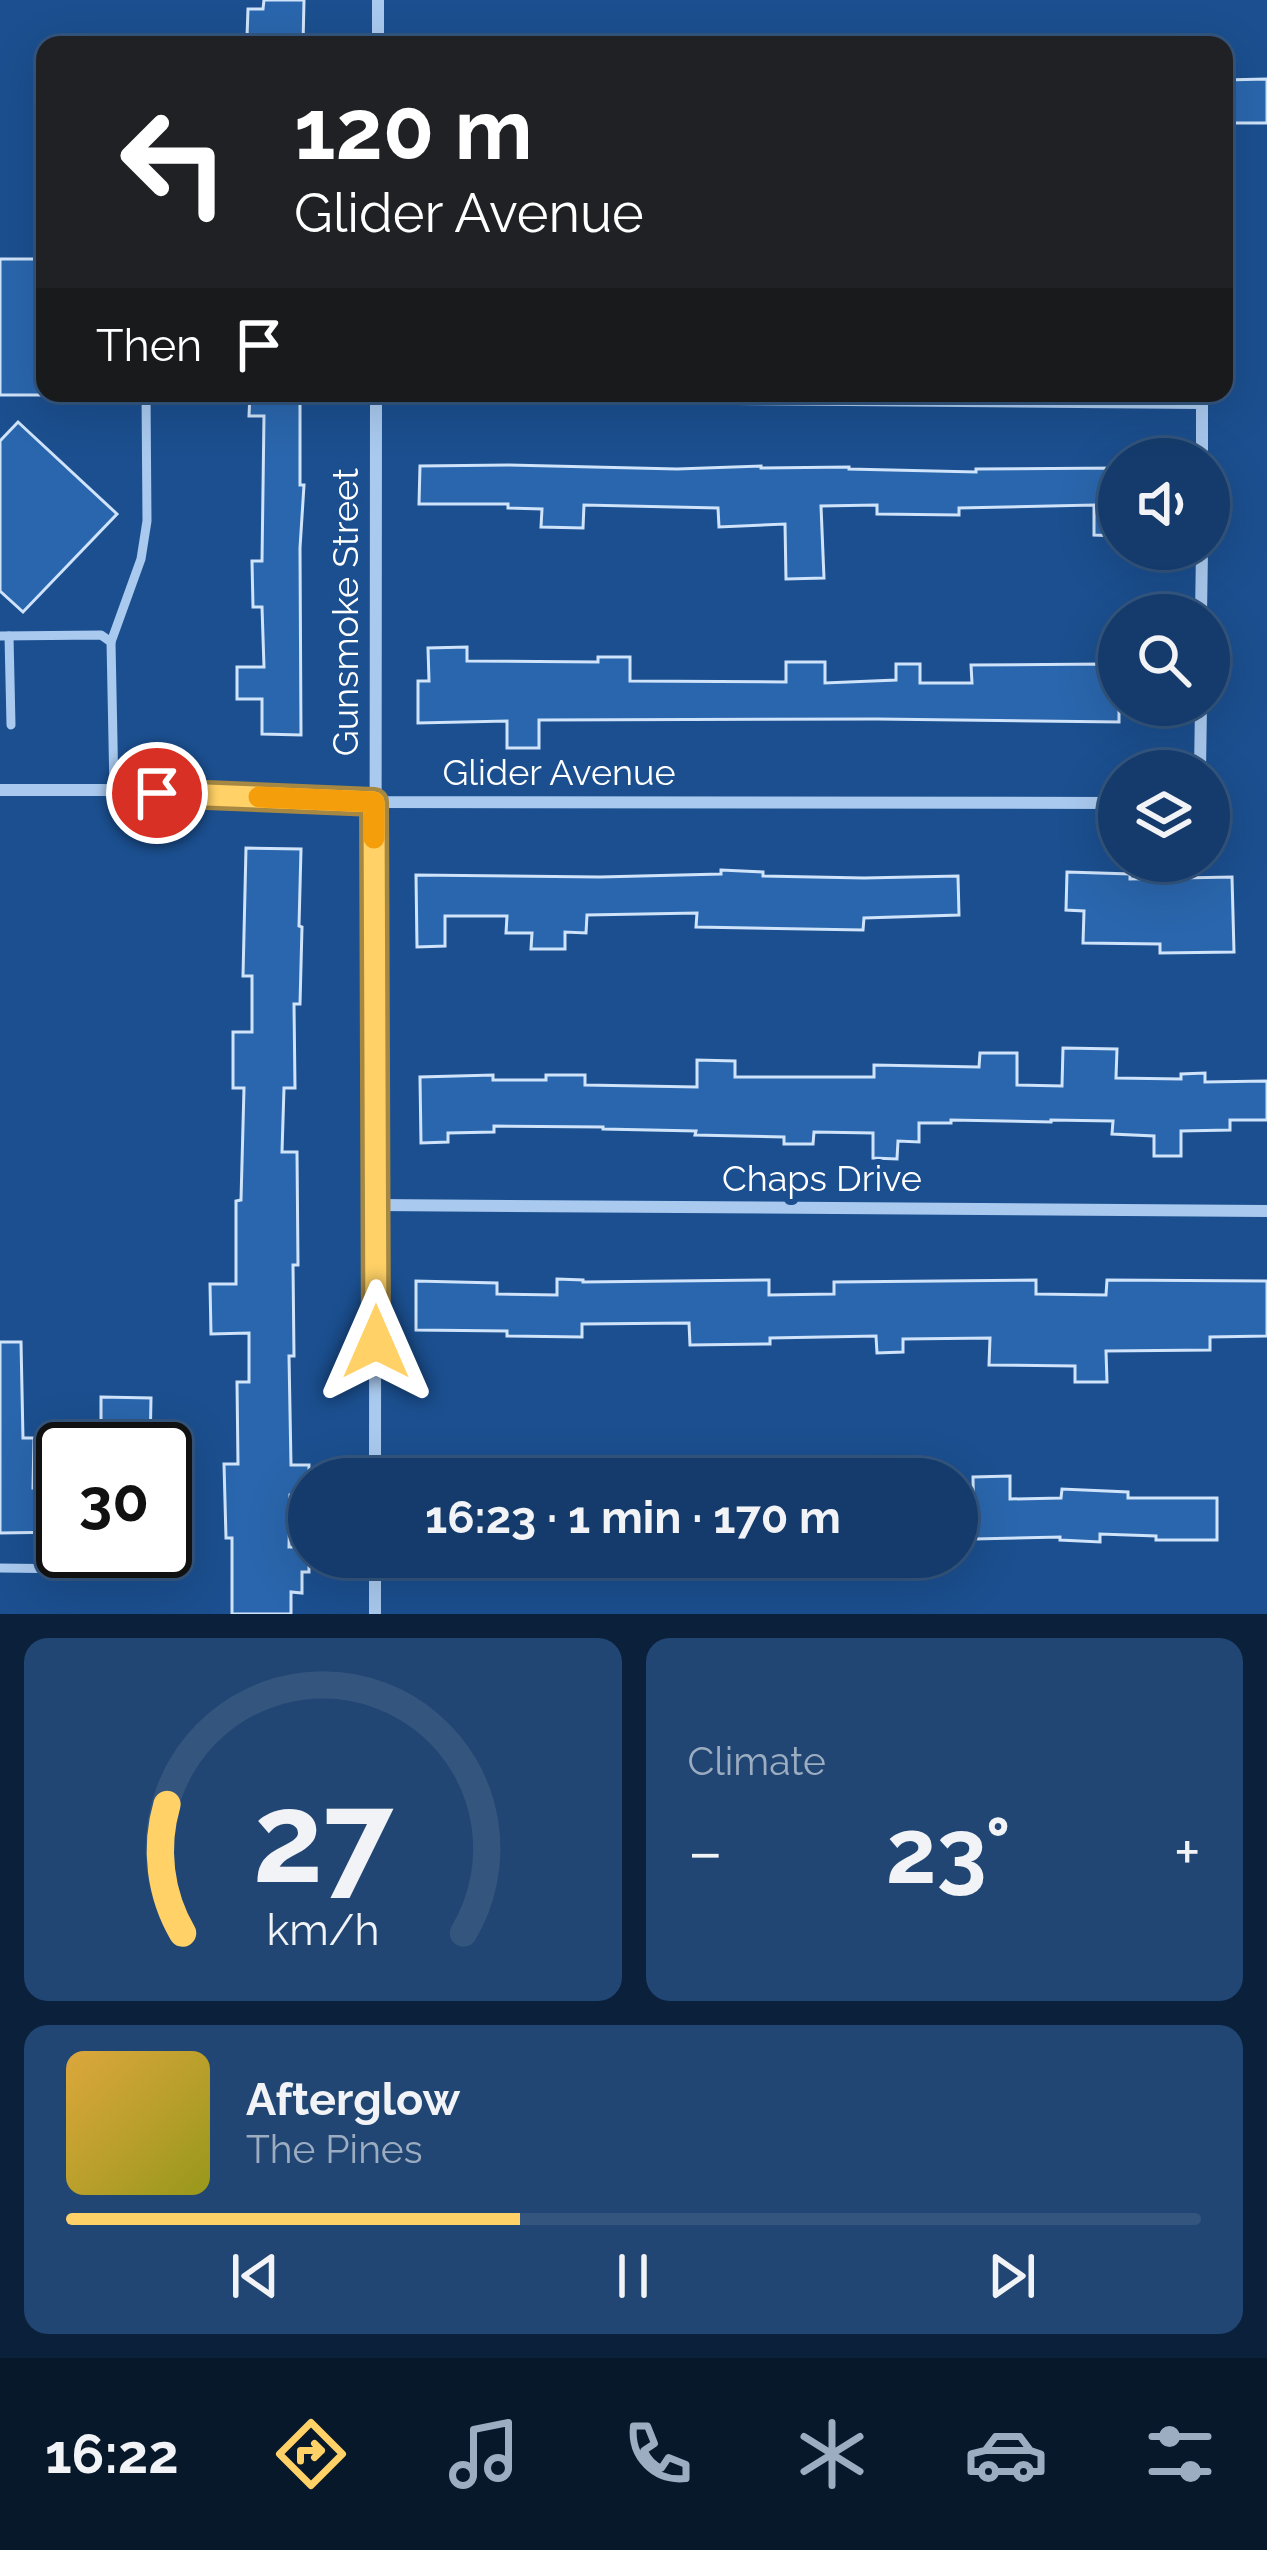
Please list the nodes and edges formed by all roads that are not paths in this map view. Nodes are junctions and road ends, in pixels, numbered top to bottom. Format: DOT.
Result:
graph roads {
  1 [pos="378,0"];
  2 [pos="378,36"];
  3 [pos="146,402"];
  4 [pos="376,402"];
  5 [pos="1110,402"];
  6 [pos="1202,438"];
  7 [pos="4,636"];
  8 [pos="111,643"];
  9 [pos="11,725"];
  10 [pos="0,790"];
  11 [pos="114,791"];
  12 [pos="374,802"];
  13 [pos="1098,803"];
  14 [pos="376,1204"];
  15 [pos="1267,1211"];
  16 [pos="375,1458"];
  17 [pos="0,1568"];
  18 [pos="36,1568"];
  19 [pos="375,1578"];
  20 [pos="375,1614"];
  1 -- 2 [label="street"];
  3 -- 8 [label="lane"];
  4 -- 12 [label="street, Gunsmoke Street"];
  5 -- 6 [label="street"];
  7 -- 8 [label="lane"];
  7 -- 9 [label="lane"];
  8 -- 11 [label="lane"];
  10 -- 11 [label="street, Glider Avenue"];
  11 -- 12 [label="street, Glider Avenue"];
  12 -- 13 [label="street, Glider Avenue"];
  12 -- 14 [label="street, Gunsmoke Street"];
  14 -- 15 [label="street, Chaps Drive"];
  14 -- 16 [label="street, Gunsmoke Street"];
  17 -- 18 [label="lane"];
  19 -- 20 [label="street"];
}
